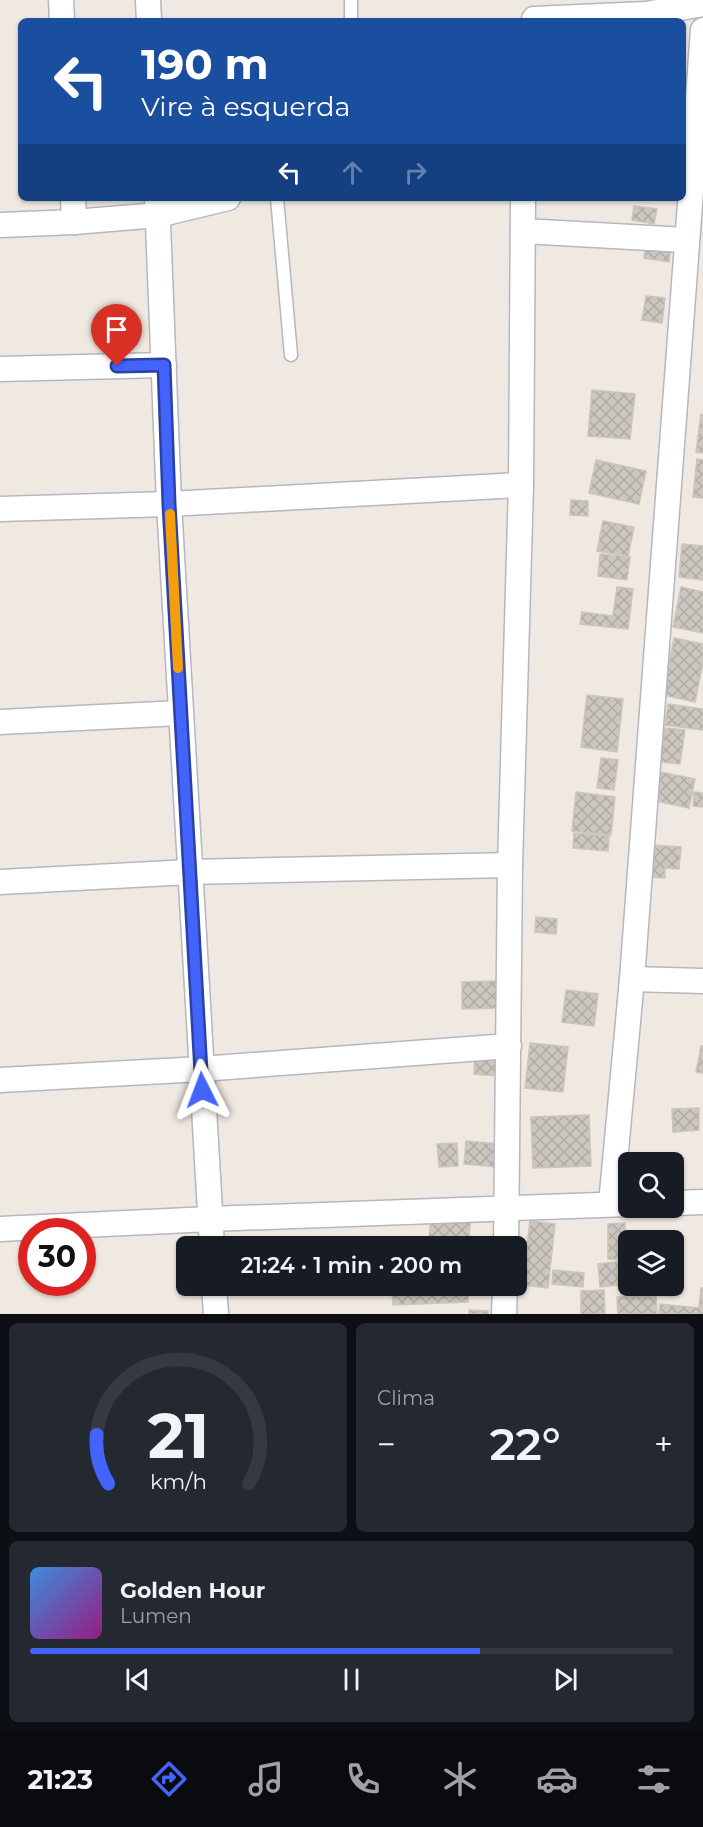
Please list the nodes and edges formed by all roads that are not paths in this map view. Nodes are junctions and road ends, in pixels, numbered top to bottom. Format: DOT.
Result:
graph roads {
  1 [pos="61,0"];
  2 [pos="148,0"];
  3 [pos="351,0"];
  4 [pos="703,4"];
  5 [pos="534,13"];
  6 [pos="62,18"];
  7 [pos="149,18"];
  8 [pos="351,18"];
  9 [pos="703,30"];
  10 [pos="73,201"];
  11 [pos="201,201"];
  12 [pos="277,201"];
  13 [pos="523,201"];
  14 [pos="157,206"];
  15 [pos="74,222"];
  16 [pos="0,225"];
  17 [pos="523,231"];
  18 [pos="686,240"];
  19 [pos="291,355"];
  20 [pos="164,365"];
  21 [pos="0,369"];
  22 [pos="521,485"];
  23 [pos="169,504"];
  24 [pos="0,509"];
  25 [pos="180,713"];
  26 [pos="0,722"];
  27 [pos="510,865"];
  28 [pos="190,872"];
  29 [pos="0,882"];
  30 [pos="632,979"];
  31 [pos="703,981"];
  32 [pos="509,1046"];
  33 [pos="201,1069"];
  34 [pos="0,1080"];
  35 [pos="623,1152"];
  36 [pos="703,1202"];
  37 [pos="684,1203"];
  38 [pos="618,1204"];
  39 [pos="507,1207"];
  40 [pos="210,1219"];
  41 [pos="0,1229"];
  42 [pos="211,1236"];
  43 [pos="506,1236"];
  44 [pos="215,1296"];
  45 [pos="505,1296"];
  46 [pos="216,1314"];
  47 [pos="504,1314"];
  1 -- 6 [label="street"];
  2 -- 7 [label="street"];
  3 -- 8 [label="lane"];
  4 -- 5 [label="street"];
  9 -- 18 [label="street"];
  10 -- 15 [label="street"];
  11 -- 14 [label="street"];
  12 -- 19 [label="lane"];
  13 -- 17 [label="street"];
  14 -- 15 [label="street"];
  14 -- 20 [label="street"];
  15 -- 16 [label="street"];
  17 -- 18 [label="street"];
  17 -- 22 [label="street"];
  18 -- 30 [label="street"];
  20 -- 21 [label="street"];
  20 -- 23 [label="street"];
  22 -- 23 [label="street"];
  22 -- 27 [label="street"];
  23 -- 24 [label="street"];
  23 -- 25 [label="street"];
  25 -- 26 [label="street"];
  25 -- 28 [label="street"];
  27 -- 28 [label="street"];
  27 -- 32 [label="street"];
  28 -- 29 [label="street"];
  28 -- 33 [label="street"];
  30 -- 31 [label="street"];
  30 -- 35 [label="street"];
  32 -- 33 [label="street"];
  32 -- 39 [label="street"];
  33 -- 34 [label="street"];
  33 -- 40 [label="street"];
  36 -- 37 [label="street"];
  38 -- 39 [label="street"];
  39 -- 40 [label="street"];
  39 -- 43 [label="street"];
  40 -- 41 [label="street"];
  40 -- 42 [label="street"];
  44 -- 46 [label="street"];
  45 -- 47 [label="street"];
}
